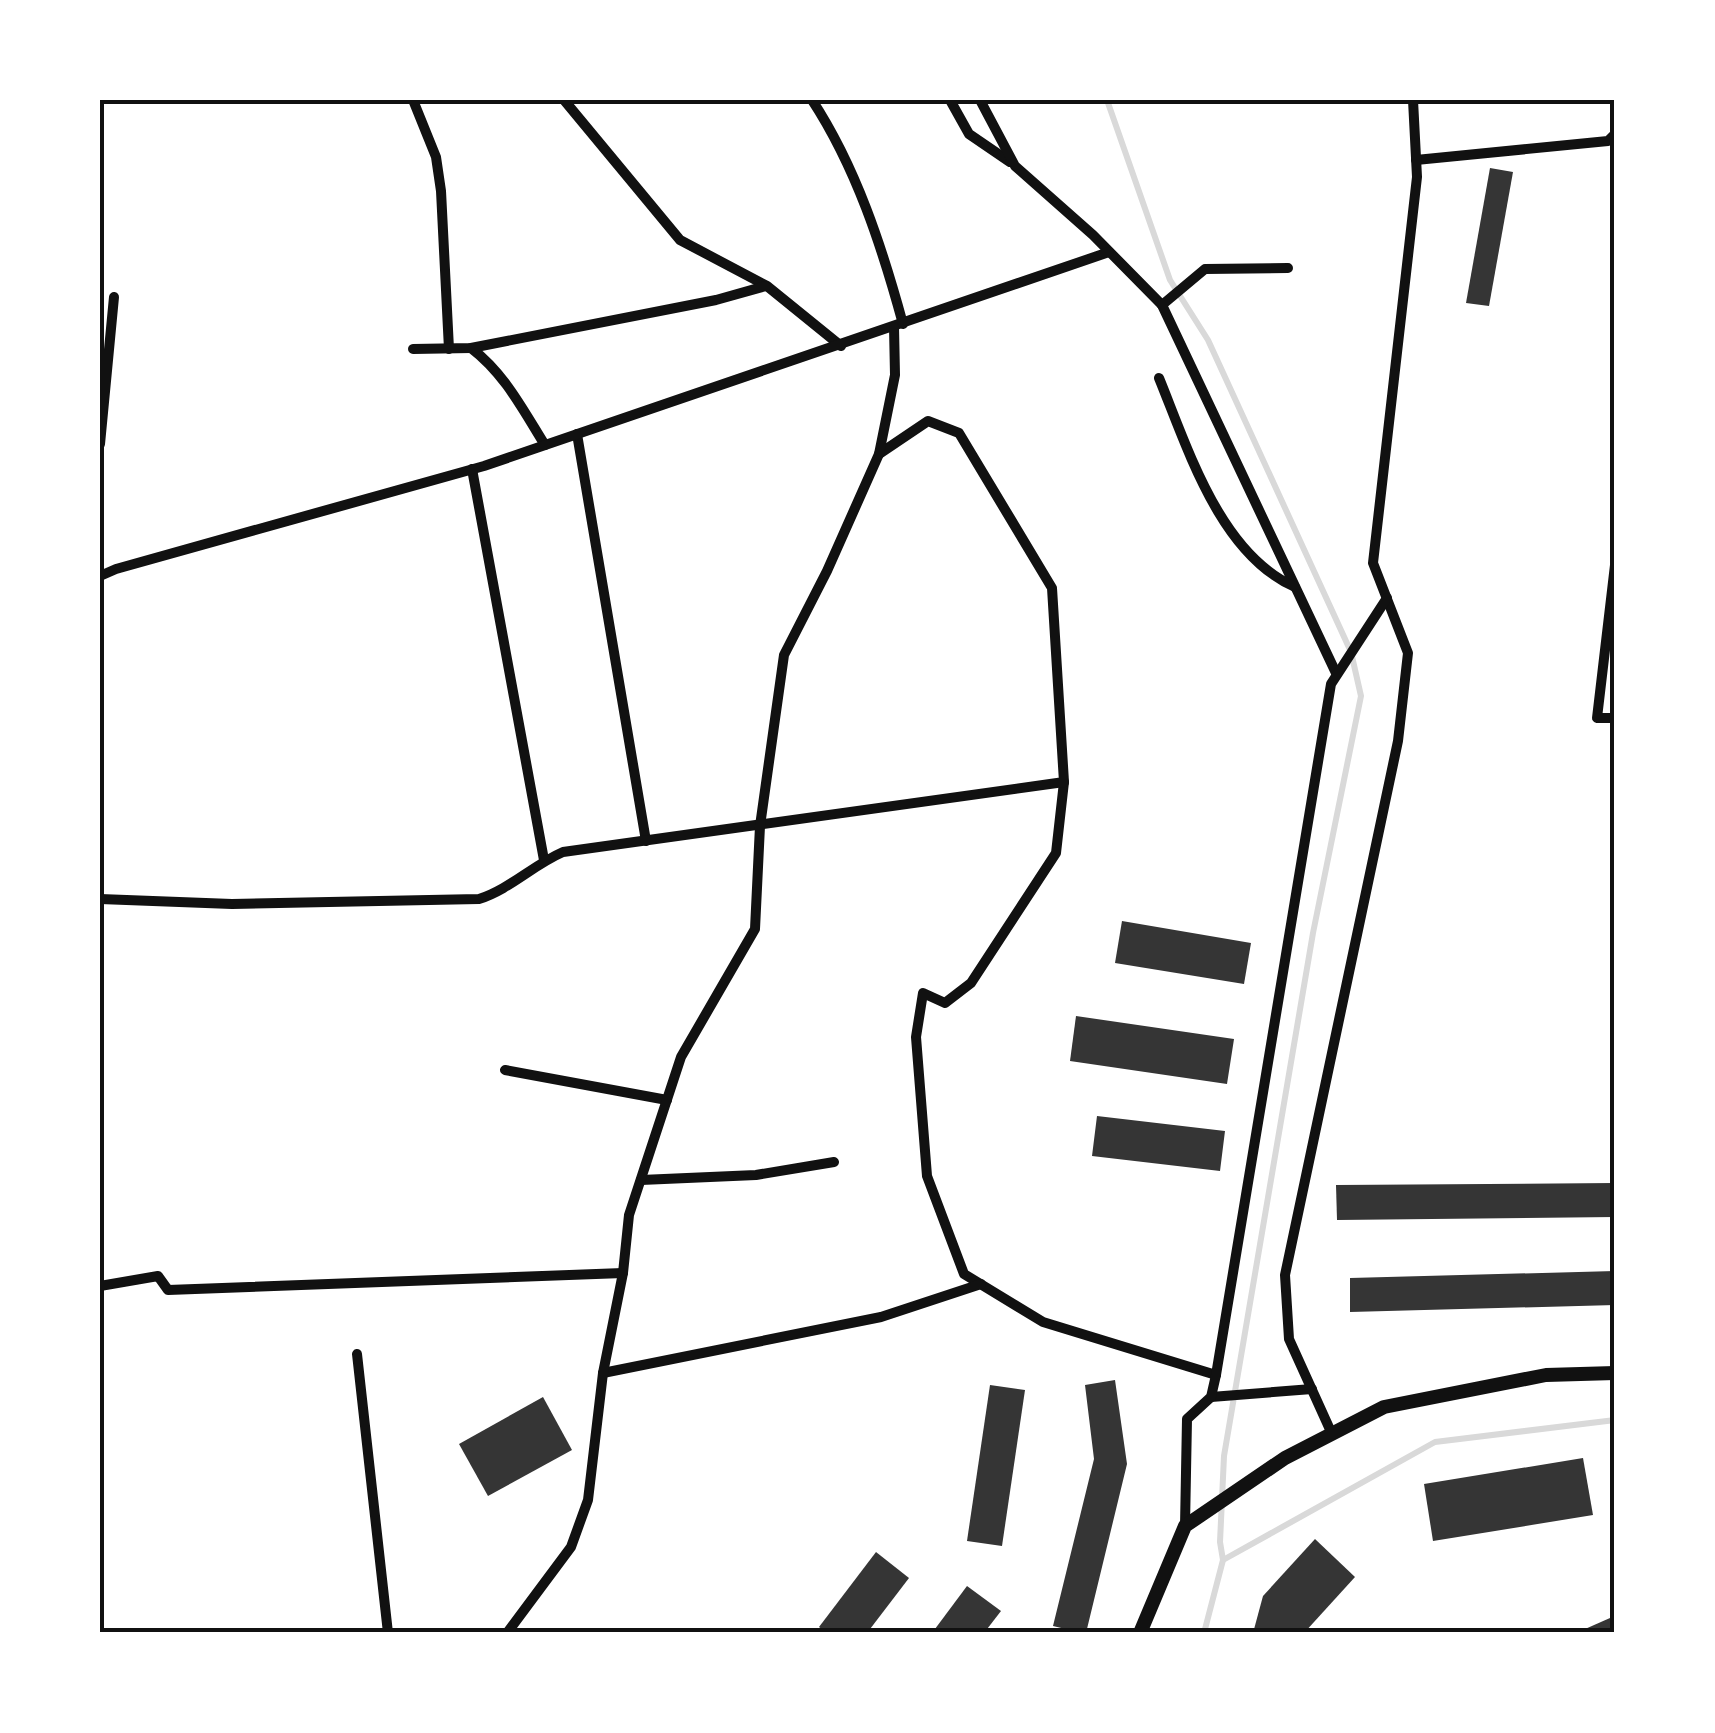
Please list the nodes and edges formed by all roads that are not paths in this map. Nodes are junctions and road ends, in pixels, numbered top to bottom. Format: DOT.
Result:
graph roads {
  1 [pos="413,100"];
  2 [pos="564,100"];
  3 [pos="812,100"];
  4 [pos="950,100"];
  5 [pos="980,100"];
  6 [pos="1412,100"];
  7 [pos="1615,134"];
  8 [pos="1416,160"];
  9 [pos="1016,166"];
  10 [pos="1110,252"];
  11 [pos="1288,268"];
  12 [pos="767,286"];
  13 [pos="114,297"];
  14 [pos="1162,305"];
  15 [pos="898,326"];
  16 [pos="841,346"];
  17 [pos="472,348"];
  18 [pos="413,349"];
  19 [pos="449,349"];
  20 [pos="1160,378"];
  21 [pos="577,434"];
  22 [pos="100,444"];
  23 [pos="545,445"];
  24 [pos="879,454"];
  25 [pos="472,469"];
  26 [pos="1615,564"];
  27 [pos="100,576"];
  28 [pos="1296,588"];
  29 [pos="1387,598"];
  30 [pos="1336,673"];
  31 [pos="1615,718"];
  32 [pos="1064,782"];
  33 [pos="760,826"];
  34 [pos="646,841"];
  35 [pos="544,860"];
  36 [pos="100,900"];
  37 [pos="505,1070"];
  38 [pos="667,1100"];
  39 [pos="834,1162"];
  40 [pos="641,1180"];
  41 [pos="623,1273"];
  42 [pos="981,1284"];
  43 [pos="100,1286"];
  44 [pos="357,1354"];
  45 [pos="603,1373"];
  46 [pos="1615,1373"];
  47 [pos="1216,1375"];
  48 [pos="1312,1390"];
  49 [pos="1211,1397"];
  50 [pos="1332,1434"];
  51 [pos="1185,1526"];
  52 [pos="1145,1630"];
  53 [pos="388,1633"];
  54 [pos="508,1633"];
  1 -- 19 [label="street"];
  2 -- 12 [label="street"];
  3 -- 15 [label="street"];
  4 -- 9 [label="street"];
  5 -- 9 [label="street"];
  6 -- 8 [label="street"];
  7 -- 8 [label="street"];
  8 -- 29 [label="street"];
  9 -- 10 [label="street"];
  10 -- 14 [label="street"];
  10 -- 15 [label="street"];
  11 -- 14 [label="street"];
  12 -- 16 [label="street"];
  12 -- 17 [label="street"];
  13 -- 22 [label="street"];
  14 -- 28 [label="street"];
  15 -- 16 [label="street"];
  15 -- 24 [label="street"];
  16 -- 21 [label="street"];
  17 -- 19 [label="street"];
  17 -- 23 [label="street"];
  18 -- 19 [label="street"];
  20 -- 28 [label="street"];
  21 -- 23 [label="street"];
  21 -- 34 [label="street"];
  23 -- 25 [label="street"];
  24 -- 32 [label="street"];
  24 -- 33 [label="street"];
  25 -- 27 [label="street"];
  25 -- 35 [label="street"];
  26 -- 31 [label="street"];
  28 -- 30 [label="street"];
  29 -- 30 [label="street"];
  29 -- 48 [label="street"];
  30 -- 47 [label="street"];
  32 -- 33 [label="street"];
  32 -- 42 [label="street"];
  33 -- 34 [label="street"];
  33 -- 38 [label="street"];
  34 -- 35 [label="street"];
  35 -- 36 [label="street"];
  37 -- 38 [label="street"];
  38 -- 40 [label="street"];
  39 -- 40 [label="street"];
  40 -- 41 [label="street"];
  41 -- 43 [label="street"];
  41 -- 45 [label="street"];
  42 -- 45 [label="street"];
  42 -- 47 [label="street"];
  44 -- 53 [label="street"];
  45 -- 54 [label="street"];
  46 -- 50 [label="street"];
  47 -- 49 [label="street"];
  48 -- 49 [label="street"];
  48 -- 50 [label="street"];
  49 -- 51 [label="street"];
  50 -- 51 [label="street"];
  51 -- 52 [label="street"];
}
